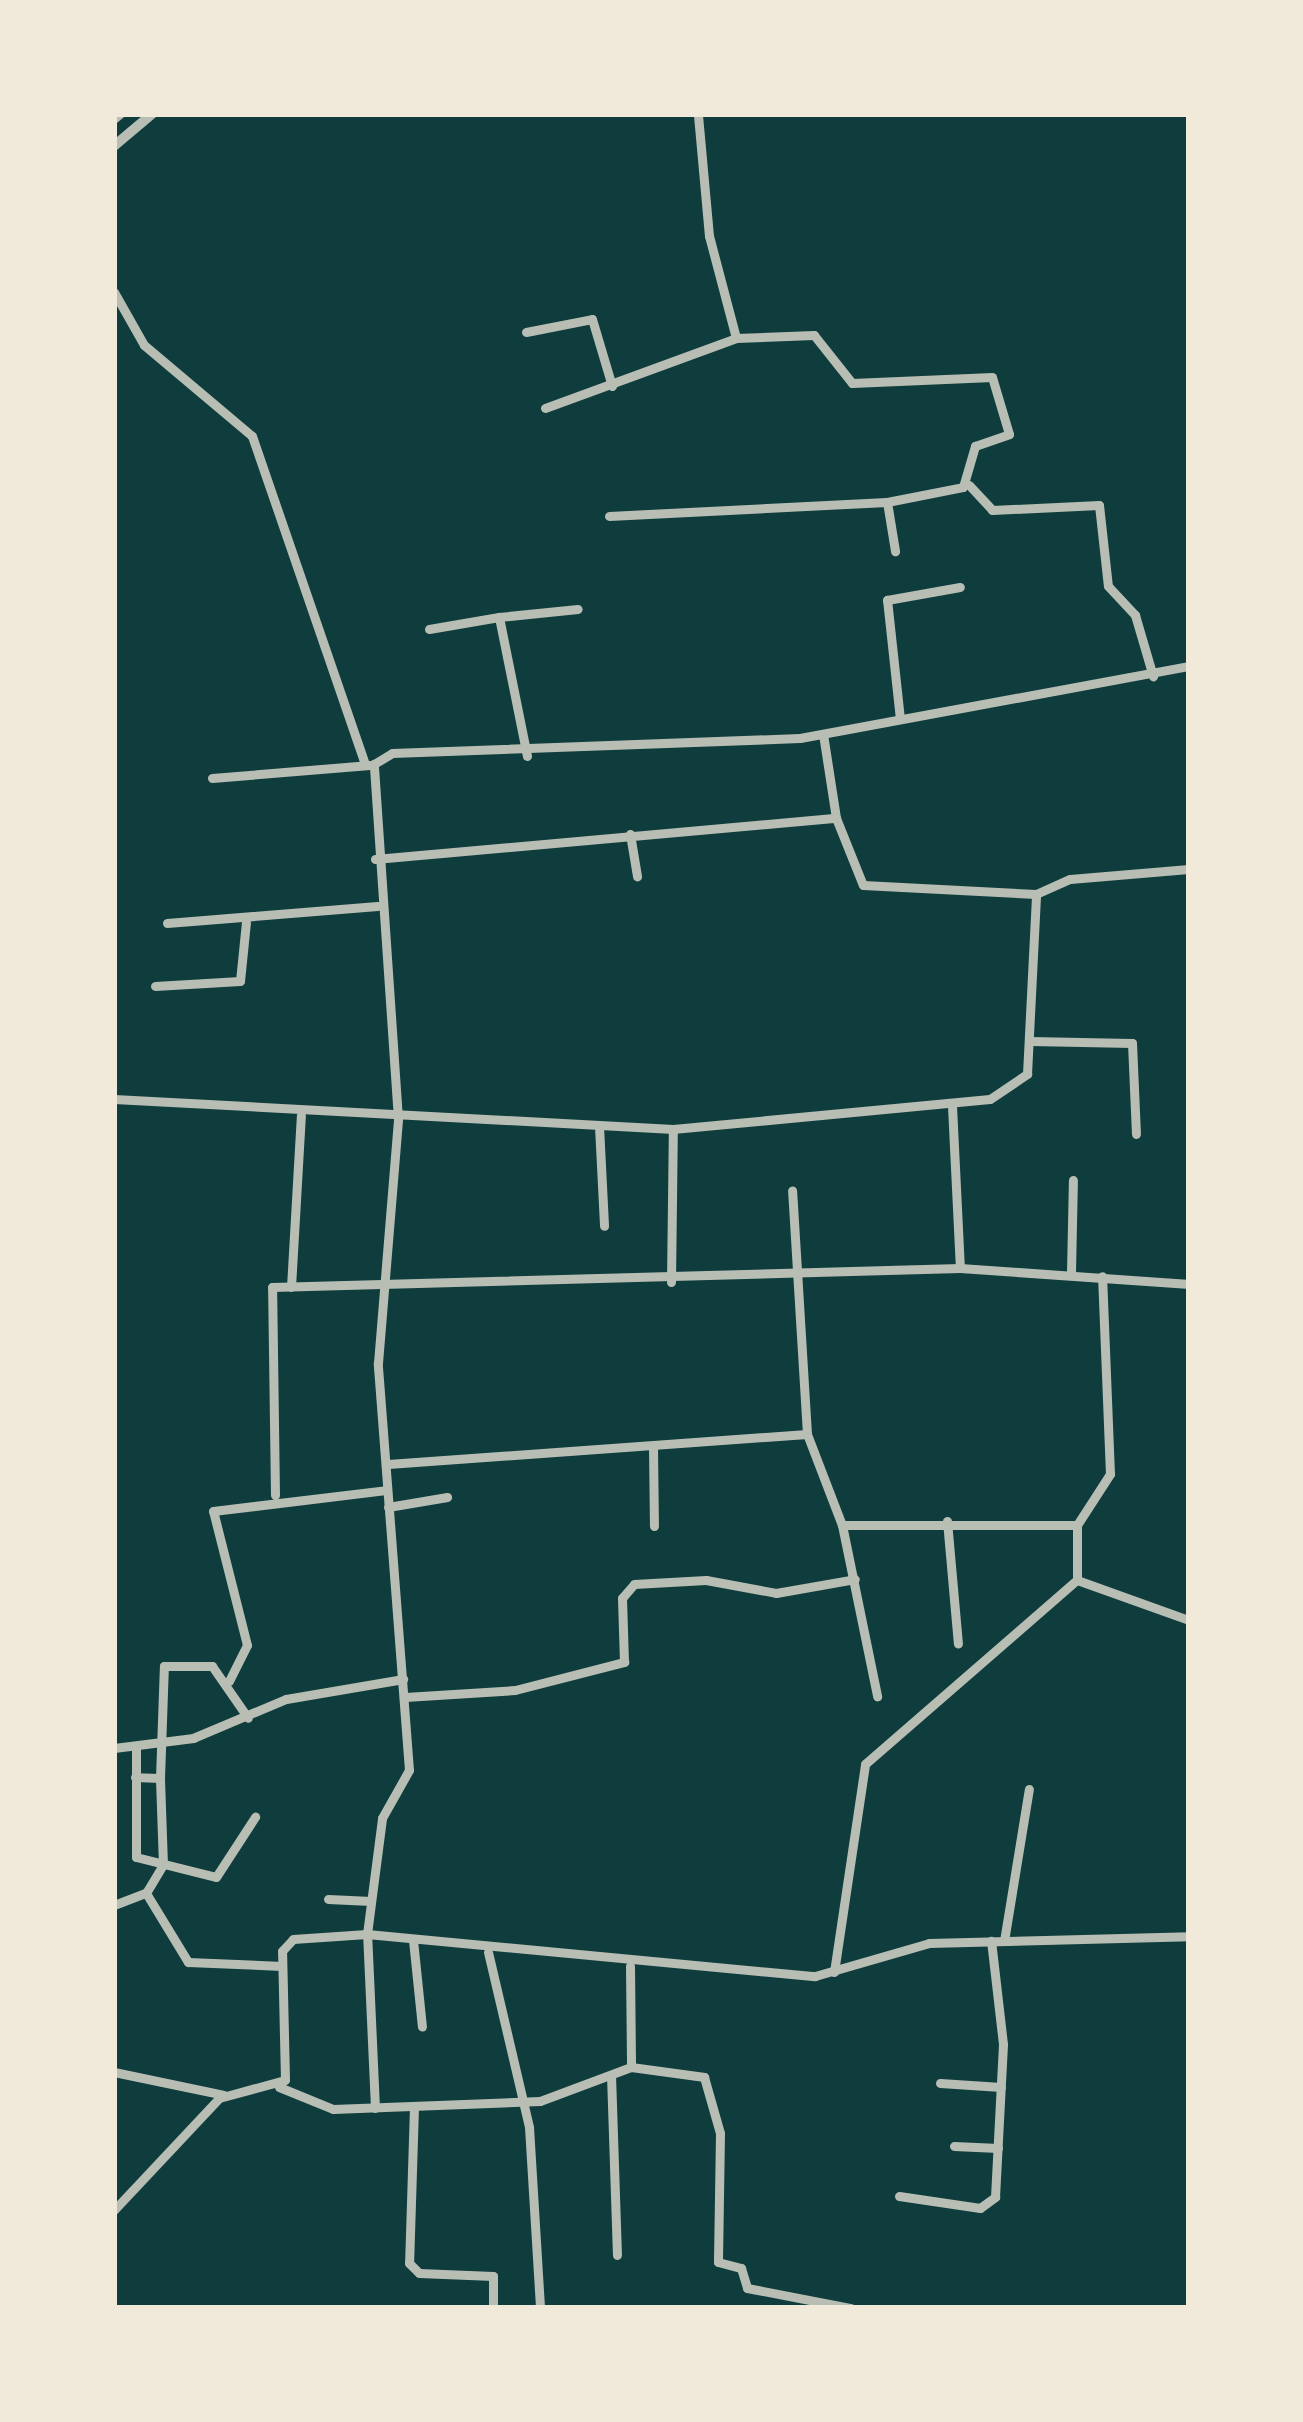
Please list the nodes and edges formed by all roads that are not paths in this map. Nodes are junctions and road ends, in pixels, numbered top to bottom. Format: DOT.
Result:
graph roads {
  1 [pos="152,114"];
  2 [pos="698,114"];
  3 [pos="114,146"];
  4 [pos="114,292"];
  5 [pos="526,332"];
  6 [pos="736,338"];
  7 [pos="612,386"];
  8 [pos="545,408"];
  9 [pos="969,484"];
  10 [pos="887,502"];
  11 [pos="609,516"];
  12 [pos="895,551"];
  13 [pos="960,587"];
  14 [pos="578,609"];
  15 [pos="499,617"];
  16 [pos="429,629"];
  17 [pos="1189,666"];
  18 [pos="1153,676"];
  19 [pos="900,719"];
  20 [pos="823,734"];
  21 [pos="527,756"];
  22 [pos="369,764"];
  23 [pos="212,778"];
  24 [pos="836,818"];
  25 [pos="630,834"];
  26 [pos="375,859"];
  27 [pos="1189,869"];
  28 [pos="637,876"];
  29 [pos="1036,894"];
  30 [pos="377,906"];
  31 [pos="246,922"];
  32 [pos="167,923"];
  33 [pos="155,986"];
  34 [pos="1030,1041"];
  35 [pos="114,1099"];
  36 [pos="952,1106"];
  37 [pos="301,1115"];
  38 [pos="398,1119"];
  39 [pos="599,1126"];
  40 [pos="673,1129"];
  41 [pos="1136,1134"];
  42 [pos="1073,1180"];
  43 [pos="792,1190"];
  44 [pos="604,1226"];
  45 [pos="960,1268"];
  46 [pos="1071,1272"];
  47 [pos="805,1276"];
  48 [pos="1102,1276"];
  49 [pos="671,1282"];
  50 [pos="1189,1284"];
  51 [pos="291,1287"];
  52 [pos="378,1290"];
  53 [pos="806,1434"];
  54 [pos="653,1447"];
  55 [pos="388,1464"];
  56 [pos="386,1490"];
  57 [pos="275,1496"];
  58 [pos="447,1497"];
  59 [pos="388,1507"];
  60 [pos="947,1521"];
  61 [pos="842,1525"];
  62 [pos="654,1526"];
  63 [pos="1077,1526"];
  64 [pos="855,1579"];
  65 [pos="1077,1580"];
  66 [pos="1189,1620"];
  67 [pos="958,1644"];
  68 [pos="403,1679"];
  69 [pos="229,1681"];
  70 [pos="877,1696"];
  71 [pos="405,1697"];
  72 [pos="248,1718"];
  73 [pos="160,1742"];
  74 [pos="136,1747"];
  75 [pos="114,1748"];
  76 [pos="135,1777"];
  77 [pos="160,1778"];
  78 [pos="1029,1789"];
  79 [pos="255,1817"];
  80 [pos="163,1864"];
  81 [pos="146,1893"];
  82 [pos="328,1898"];
  83 [pos="371,1901"];
  84 [pos="114,1905"];
  85 [pos="367,1934"];
  86 [pos="1189,1936"];
  87 [pos="413,1940"];
  88 [pos="991,1941"];
  89 [pos="1004,1941"];
  90 [pos="488,1952"];
  91 [pos="282,1966"];
  92 [pos="630,1966"];
  93 [pos="834,1972"];
  94 [pos="422,2027"];
  95 [pos="631,2067"];
  96 [pos="114,2072"];
  97 [pos="611,2075"];
  98 [pos="940,2083"];
  99 [pos="279,2087"];
  100 [pos="1001,2087"];
  101 [pos="224,2095"];
  102 [pos="523,2102"];
  103 [pos="414,2107"];
  104 [pos="375,2108"];
  105 [pos="954,2146"];
  106 [pos="998,2148"];
  107 [pos="899,2197"];
  108 [pos="114,2210"];
  109 [pos="617,2255"];
  110 [pos="540,2305"];
  111 [pos="493,2308"];
  112 [pos="850,2308"];
  1 -- 3 [label="street"];
  2 -- 6 [label="street"];
  4 -- 22 [label="street"];
  5 -- 7 [label="street"];
  6 -- 7 [label="street"];
  6 -- 9 [label="street"];
  7 -- 8 [label="street"];
  9 -- 10 [label="street"];
  9 -- 18 [label="street"];
  10 -- 11 [label="street"];
  10 -- 12 [label="street"];
  13 -- 19 [label="street"];
  14 -- 15 [label="street"];
  15 -- 16 [label="street"];
  15 -- 21 [label="street"];
  17 -- 18 [label="street"];
  18 -- 19 [label="street"];
  19 -- 20 [label="street"];
  20 -- 21 [label="street"];
  20 -- 24 [label="street"];
  21 -- 22 [label="street"];
  22 -- 23 [label="street"];
  22 -- 26 [label="street"];
  24 -- 25 [label="street"];
  24 -- 29 [label="street"];
  25 -- 26 [label="street"];
  25 -- 28 [label="street"];
  26 -- 30 [label="street"];
  27 -- 29 [label="street"];
  29 -- 34 [label="street"];
  30 -- 31 [label="street"];
  30 -- 38 [label="street"];
  31 -- 32 [label="street"];
  31 -- 33 [label="street"];
  34 -- 36 [label="street"];
  34 -- 41 [label="street"];
  35 -- 37 [label="street"];
  36 -- 40 [label="street"];
  36 -- 45 [label="street"];
  37 -- 38 [label="street"];
  37 -- 51 [label="street"];
  38 -- 39 [label="street"];
  38 -- 52 [label="street"];
  39 -- 40 [label="street"];
  39 -- 44 [label="street"];
  40 -- 49 [label="street"];
  42 -- 46 [label="street"];
  43 -- 47 [label="street"];
  45 -- 46 [label="street"];
  45 -- 47 [label="street"];
  46 -- 48 [label="street"];
  47 -- 49 [label="street"];
  47 -- 53 [label="street"];
  48 -- 50 [label="street"];
  48 -- 63 [label="street"];
  49 -- 52 [label="street"];
  51 -- 52 [label="street"];
  51 -- 57 [label="street"];
  52 -- 55 [label="street"];
  53 -- 54 [label="street"];
  53 -- 61 [label="street"];
  54 -- 55 [label="street"];
  54 -- 62 [label="street"];
  55 -- 56 [label="street"];
  56 -- 57 [label="street"];
  56 -- 59 [label="street"];
  57 -- 69 [label="street"];
  58 -- 59 [label="street"];
  59 -- 68 [label="street"];
  60 -- 61 [label="street"];
  60 -- 63 [label="street"];
  60 -- 67 [label="street"];
  61 -- 64 [label="street"];
  63 -- 65 [label="street"];
  64 -- 70 [label="street"];
  64 -- 71 [label="street"];
  65 -- 66 [label="street"];
  65 -- 93 [label="street"];
  68 -- 71 [label="street"];
  68 -- 72 [label="street"];
  69 -- 72 [label="street"];
  69 -- 73 [label="street"];
  71 -- 83 [label="street"];
  72 -- 73 [label="street"];
  73 -- 74 [label="street"];
  73 -- 77 [label="street"];
  74 -- 75 [label="street"];
  74 -- 76 [label="street"];
  76 -- 77 [label="street"];
  76 -- 80 [label="street"];
  77 -- 80 [label="street"];
  78 -- 89 [label="street"];
  79 -- 80 [label="street"];
  80 -- 81 [label="street"];
  81 -- 84 [label="street"];
  81 -- 91 [label="street"];
  82 -- 83 [label="street"];
  83 -- 85 [label="street"];
  85 -- 87 [label="street"];
  85 -- 91 [label="street"];
  85 -- 104 [label="street"];
  86 -- 89 [label="street"];
  87 -- 90 [label="street"];
  87 -- 94 [label="street"];
  88 -- 89 [label="street"];
  88 -- 93 [label="street"];
  88 -- 100 [label="street"];
  90 -- 92 [label="street"];
  90 -- 102 [label="street"];
  91 -- 99 [label="street"];
  92 -- 93 [label="street"];
  92 -- 95 [label="street"];
  95 -- 97 [label="street"];
  95 -- 112 [label="street"];
  96 -- 101 [label="street"];
  97 -- 102 [label="street"];
  97 -- 109 [label="street"];
  98 -- 100 [label="street"];
  99 -- 101 [label="street"];
  99 -- 104 [label="street"];
  100 -- 106 [label="street"];
  101 -- 108 [label="street"];
  102 -- 103 [label="street"];
  102 -- 110 [label="street"];
  103 -- 104 [label="street"];
  103 -- 111 [label="street"];
  105 -- 106 [label="street"];
  106 -- 107 [label="street"];
}
